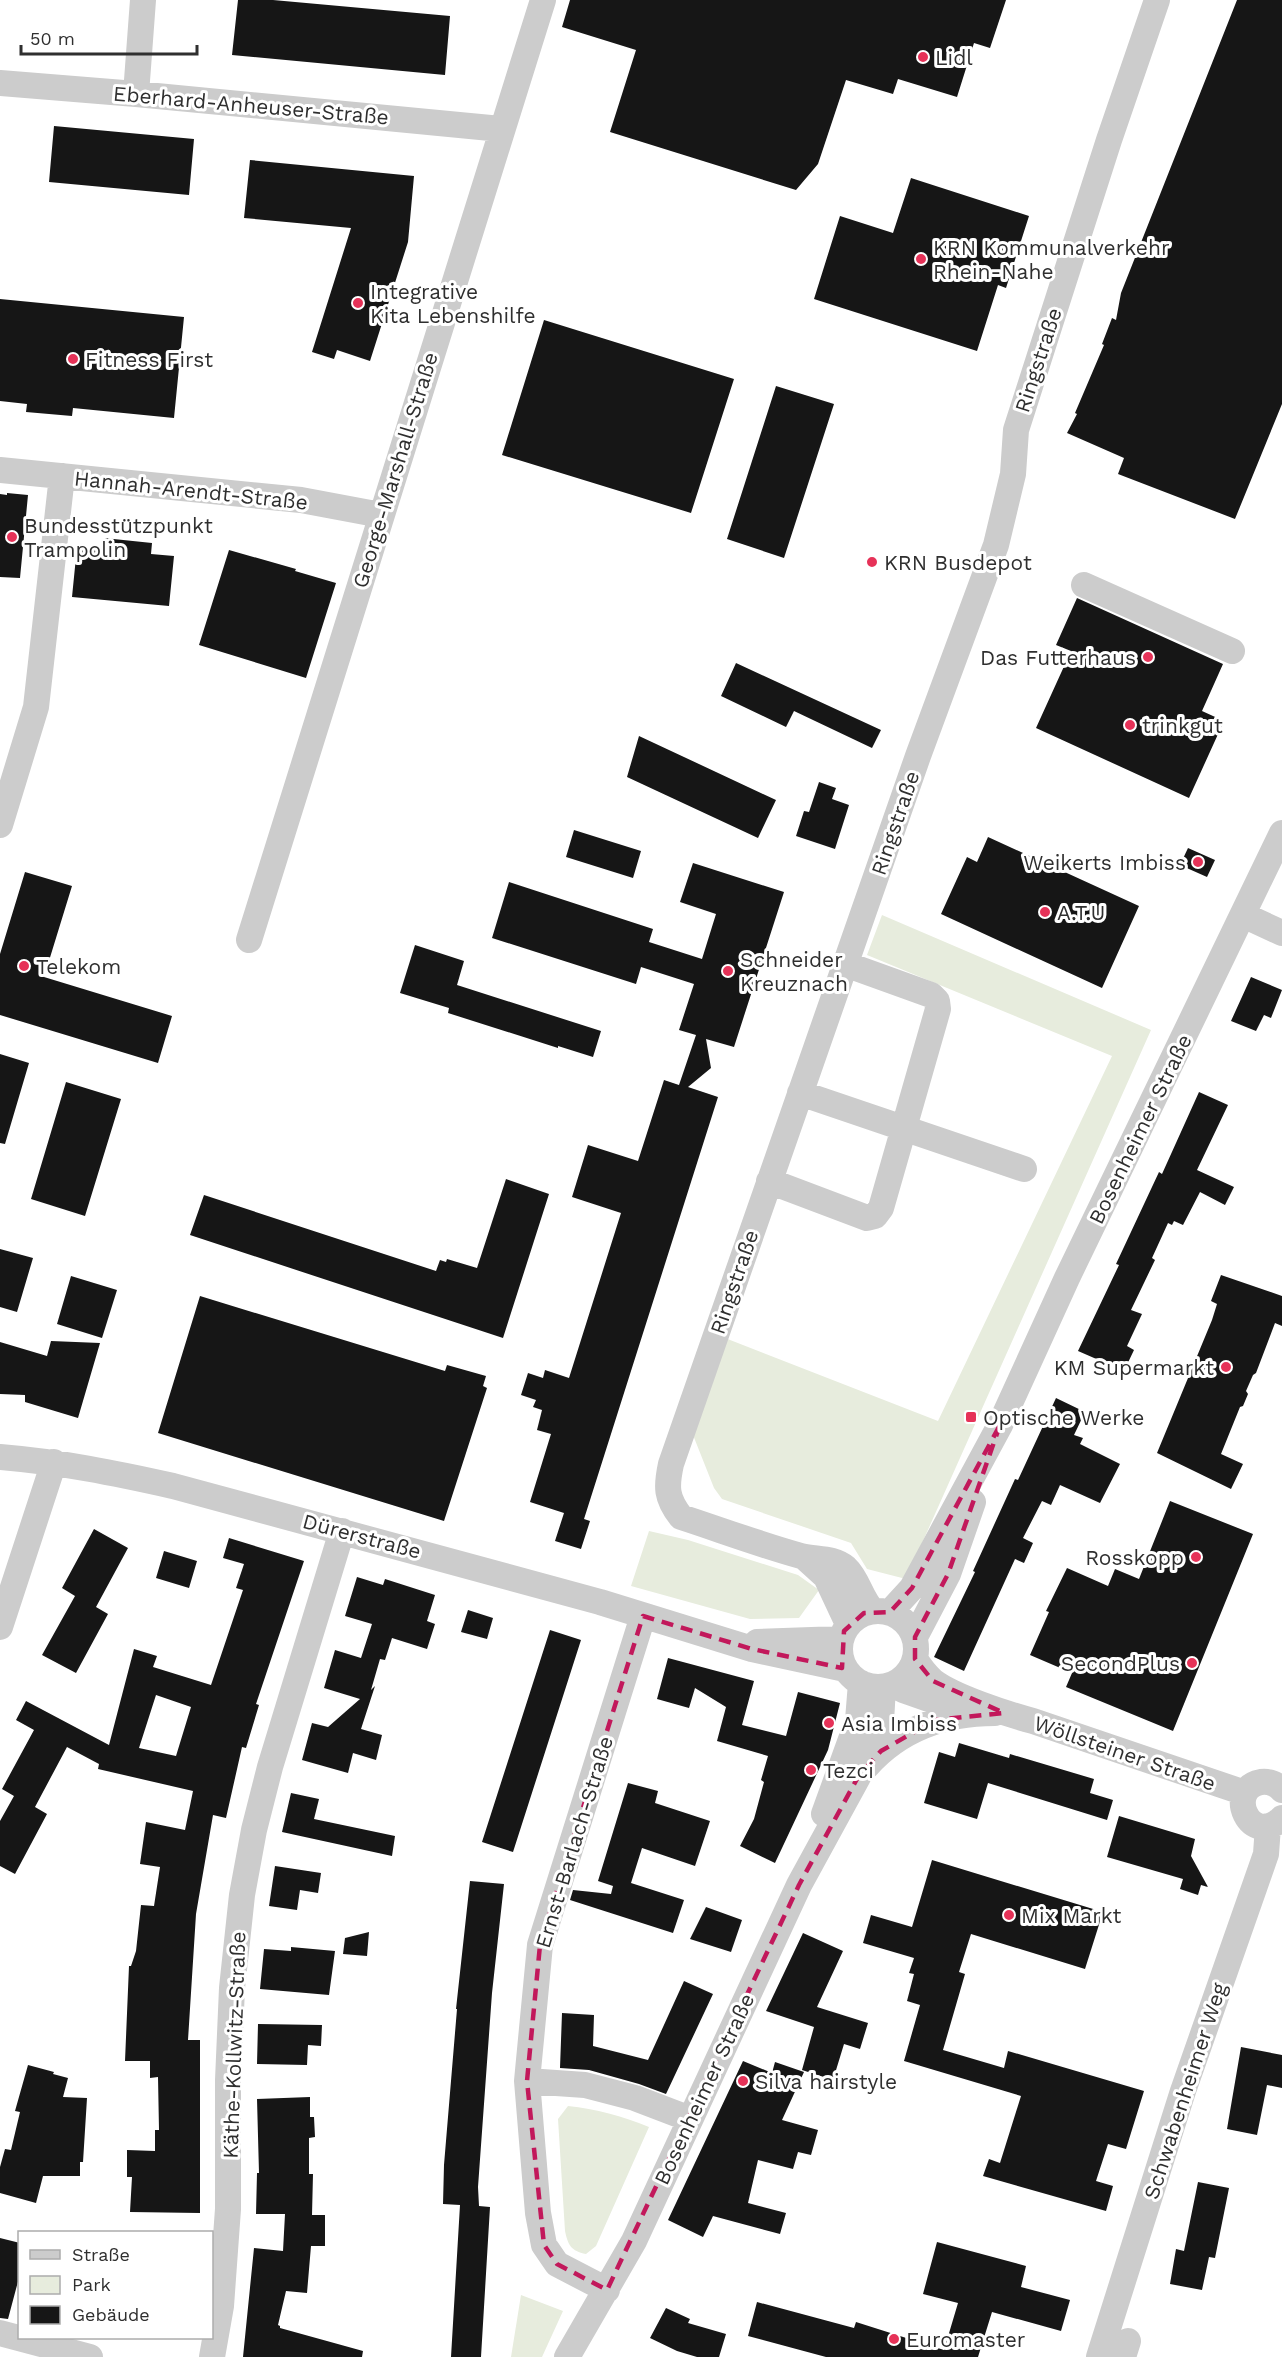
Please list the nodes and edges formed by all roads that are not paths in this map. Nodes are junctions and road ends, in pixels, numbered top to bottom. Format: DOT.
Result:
graph roads {
  1 [pos="143,0"];
  2 [pos="543,0"];
  3 [pos="1157,0"];
  4 [pos="0,83"];
  5 [pos="136,93"];
  6 [pos="501,129"];
  7 [pos="0,470"];
  8 [pos="62,476"];
  9 [pos="381,516"];
  10 [pos="1084,585"];
  11 [pos="1232,651"];
  12 [pos="0,825"];
  13 [pos="1282,834"];
  14 [pos="1274,873"];
  15 [pos="1243,915"];
  16 [pos="1282,933"];
  17 [pos="249,940"];
  18 [pos="845,964"];
  19 [pos="800,1093"];
  20 [pos="905,1129"];
  21 [pos="1024,1169"];
  22 [pos="769,1181"];
  23 [pos="999,1425"];
  24 [pos="0,1457"];
  25 [pos="54,1462"];
  26 [pos="342,1531"];
  27 [pos="804,1557"];
  28 [pos="882,1612"];
  29 [pos="643,1616"];
  30 [pos="0,1627"];
  31 [pos="844,1632"];
  32 [pos="718,1638"];
  33 [pos="915,1648"];
  34 [pos="870,1681"];
  35 [pos="971,1713"];
  36 [pos="1004,1713"];
  37 [pos="858,1777"];
  38 [pos="1281,1787"];
  39 [pos="1245,1793"];
  40 [pos="1275,1822"];
  41 [pos="799,1885"];
  42 [pos="527,2081"];
  43 [pos="690,2119"];
  44 [pos="607,2290"];
  45 [pos="0,2333"];
  46 [pos="18,2338"];
  47 [pos="22,2339"];
  48 [pos="90,2357"];
  49 [pos="212,2357"];
  50 [pos="567,2357"];
  51 [pos="581,2357"];
  52 [pos="1099,2357"];
  1 -- 5 [label="street"];
  2 -- 6 [label="street, George-Marshall-Straße"];
  3 -- 18 [label="street, Ringstraße"];
  4 -- 5 [label="street, Eberhard-Anheuser-Straße"];
  5 -- 6 [label="street, Eberhard-Anheuser-Straße"];
  6 -- 9 [label="street, George-Marshall-Straße"];
  7 -- 8 [label="street, Hannah-Arendt-Straße"];
  8 -- 9 [label="street, Hannah-Arendt-Straße"];
  8 -- 12 [label="street"];
  9 -- 17 [label="street, George-Marshall-Straße"];
  10 -- 11 [label="street"];
  13 -- 14 [label="street, Bosenheimer Straße"];
  14 -- 15 [label="street, Bosenheimer Straße"];
  15 -- 16 [label="street"];
  15 -- 23 [label="street, Bosenheimer Straße"];
  18 -- 19 [label="street, Ringstraße"];
  18 -- 20 [label="street"];
  19 -- 20 [label="street"];
  19 -- 22 [label="street, Ringstraße"];
  20 -- 21 [label="street"];
  20 -- 22 [label="street"];
  22 -- 27 [label="street, Ringstraße"];
  23 -- 28 [label="street, Bosenheimer Straße"];
  23 -- 33 [label="street, Bosenheimer Straße"];
  24 -- 25 [label="street, Dürerstraße"];
  25 -- 26 [label="street, Dürerstraße"];
  25 -- 30 [label="street"];
  26 -- 29 [label="street, Dürerstraße"];
  26 -- 49 [label="street, Käthe-Kollwitz-Straße"];
  27 -- 28 [label="street, Ringstraße"];
  27 -- 31 [label="street, Ringstraße"];
  28 -- 31 [label="street"];
  28 -- 33 [label="street"];
  29 -- 32 [label="street, Dürerstraße"];
  29 -- 42 [label="street, Ernst-Barlach-Straße"];
  31 -- 32 [label="street, Dürerstraße"];
  31 -- 34 [label="street"];
  32 -- 34 [label="street, Dürerstraße"];
  33 -- 34 [label="street"];
  33 -- 36 [label="street, Wöllsteiner Straße"];
  34 -- 35 [label="street, Wöllsteiner Straße"];
  34 -- 37 [label="street, Bosenheimer Straße"];
  34 -- 41 [label="street, Bosenheimer Straße"];
  35 -- 36 [label="street, Wöllsteiner Straße"];
  35 -- 37 [label="street, Wöllsteiner Straße"];
  36 -- 39 [label="street, Wöllsteiner Straße"];
  37 -- 41 [label="street, Bosenheimer Straße"];
  38 -- 39 [label="street"];
  39 -- 40 [label="street"];
  40 -- 52 [label="street, Schwabenheimer Weg"];
  41 -- 43 [label="street, Bosenheimer Straße"];
  42 -- 43 [label="street"];
  42 -- 44 [label="street, Ernst-Barlach-Straße"];
  43 -- 44 [label="street, Bosenheimer Straße"];
  44 -- 50 [label="street, Bosenheimer Straße"];
  44 -- 51 [label="street, Bosenheimer Straße"];
  45 -- 46 [label="street"];
  47 -- 48 [label="street"];
}
